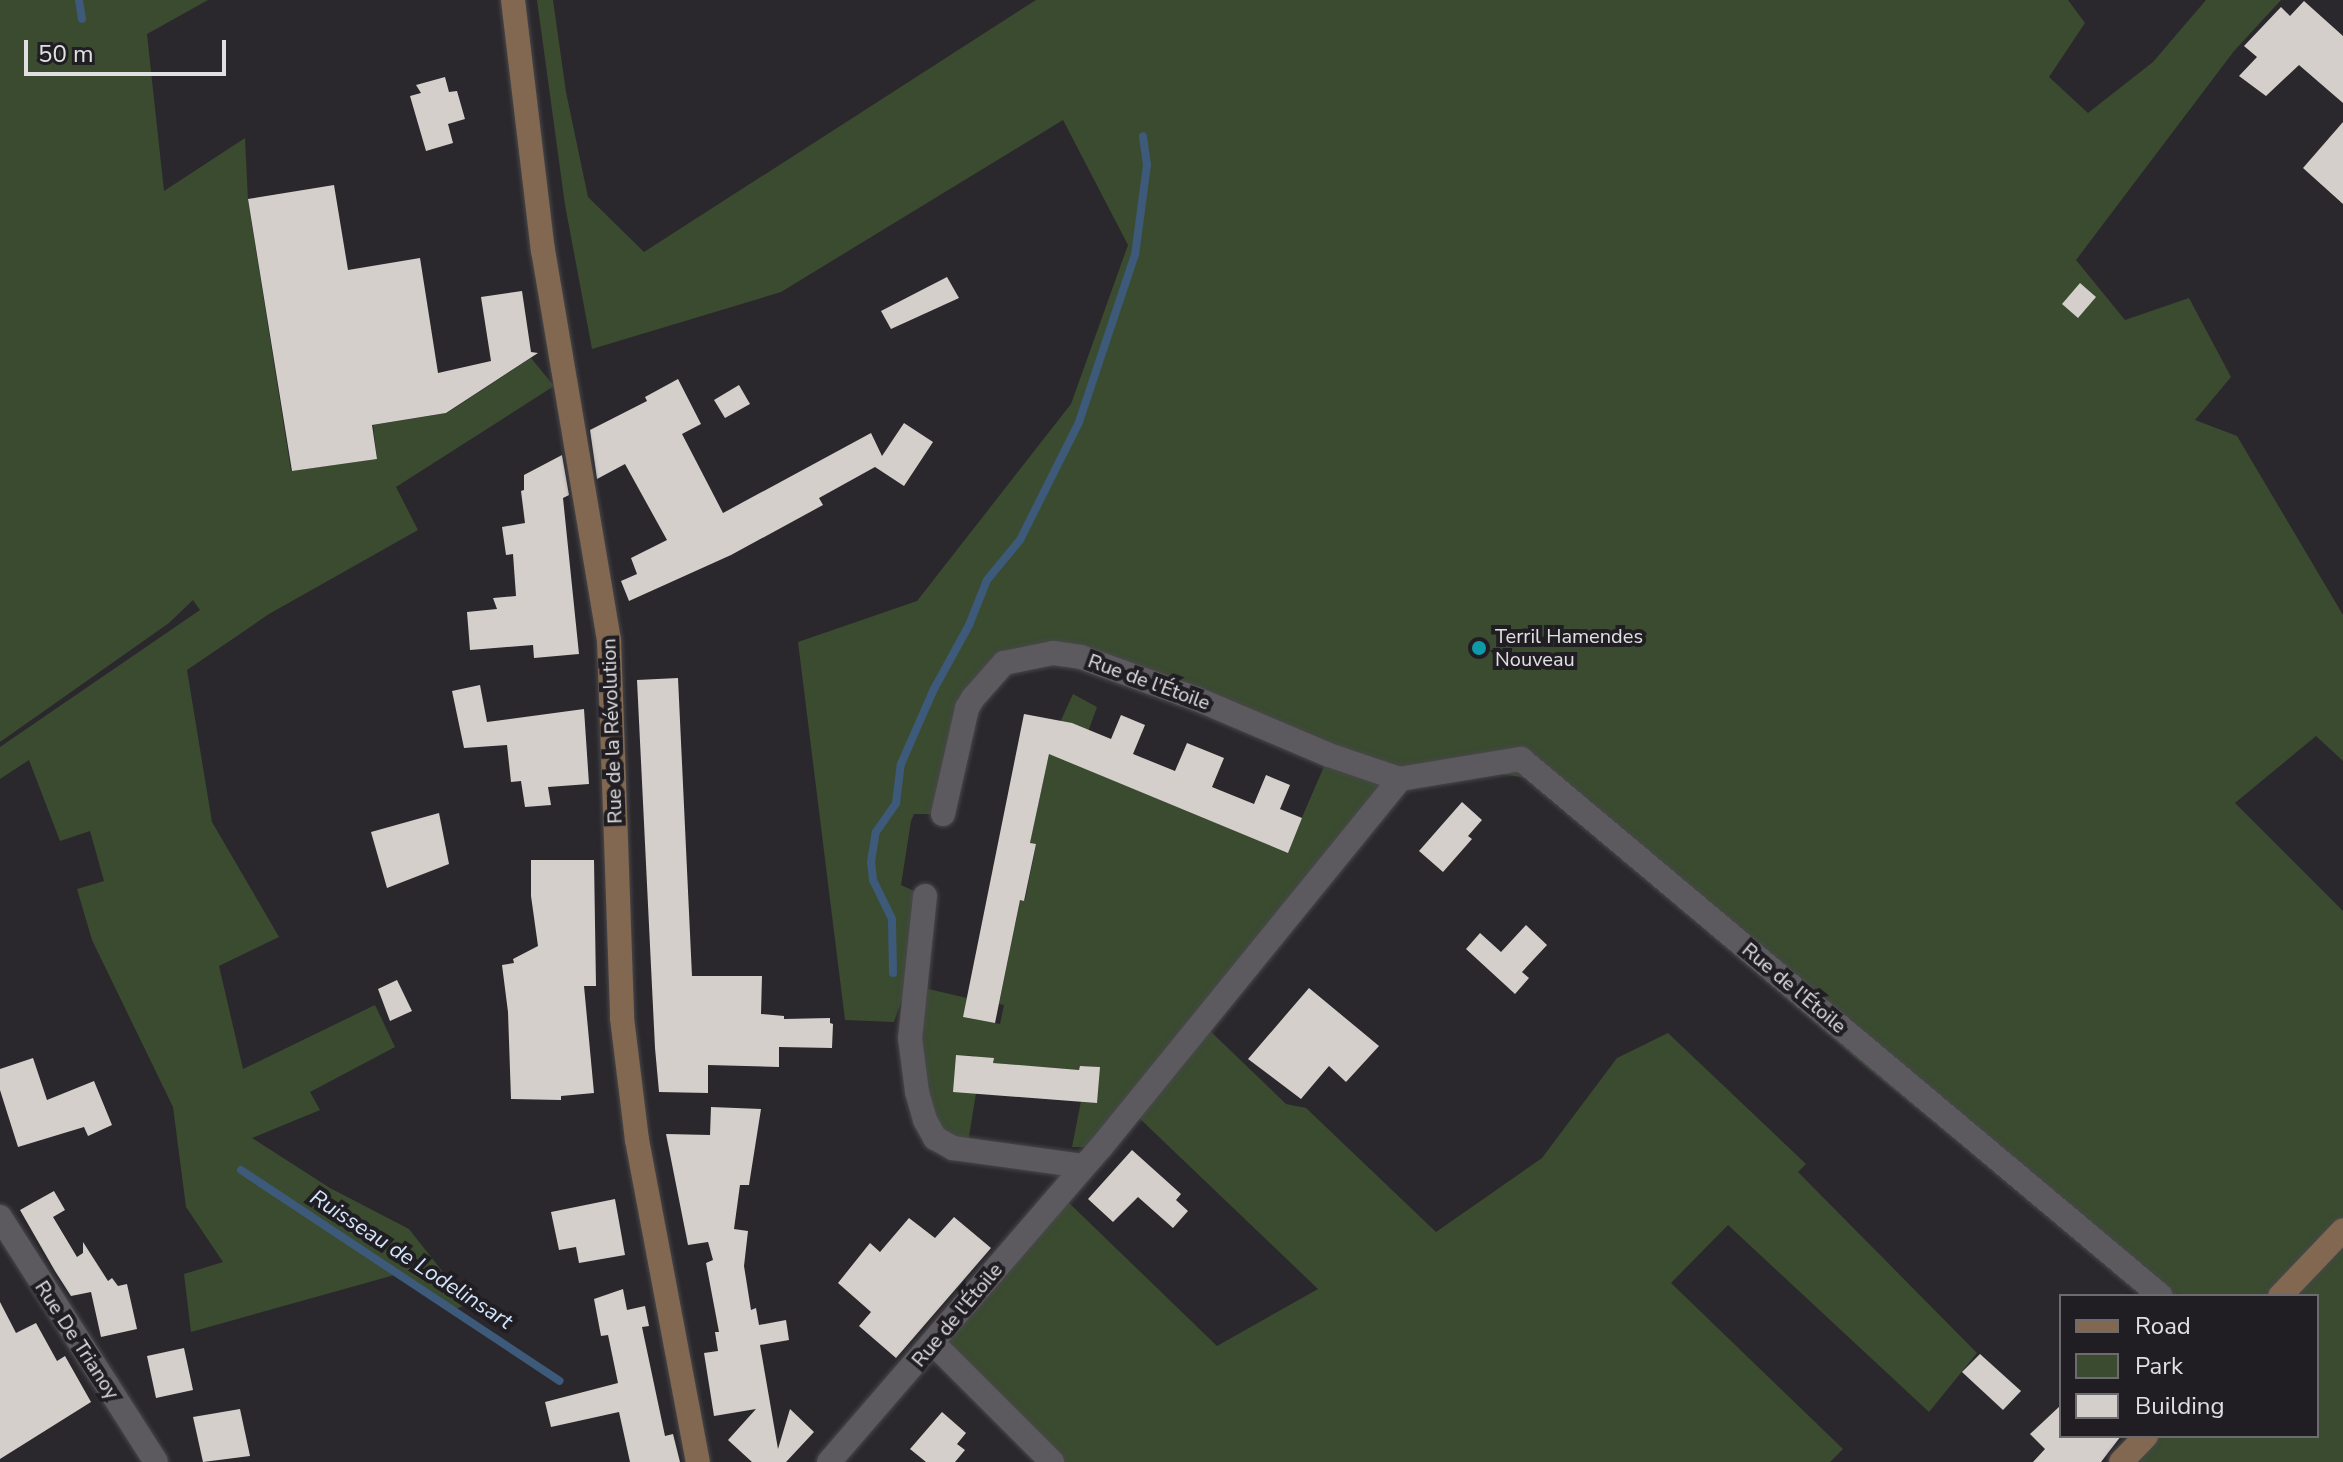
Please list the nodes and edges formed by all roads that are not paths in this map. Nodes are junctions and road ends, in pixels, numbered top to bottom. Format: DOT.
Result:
graph roads {
  1 [pos="513,0"];
  2 [pos="1400,779"];
  3 [pos="943,814"];
  4 [pos="925,896"];
  5 [pos="1083,1166"];
  6 [pos="0,1217"];
  7 [pos="2343,1230"];
  8 [pos="2159,1294"];
  9 [pos="2282,1294"];
  10 [pos="934,1344"];
  11 [pos="2144,1438"];
  12 [pos="156,1462"];
  13 [pos="698,1462"];
  14 [pos="829,1462"];
  15 [pos="1052,1462"];
  16 [pos="2121,1462"];
  1 -- 13 [label="street, Rue de la Révolution"];
  2 -- 3 [label="street, Rue de l'Étoile"];
  2 -- 5 [label="street, Rue de l'Étoile"];
  2 -- 8 [label="street, Rue de l'Étoile"];
  4 -- 5 [label="street"];
  5 -- 10 [label="street, Rue de l'Étoile"];
  6 -- 12 [label="street, Rue De Trianoy"];
  7 -- 9 [label="street"];
  10 -- 14 [label="street, Rue de l'Étoile"];
  10 -- 15 [label="street"];
  11 -- 16 [label="street"];
}
